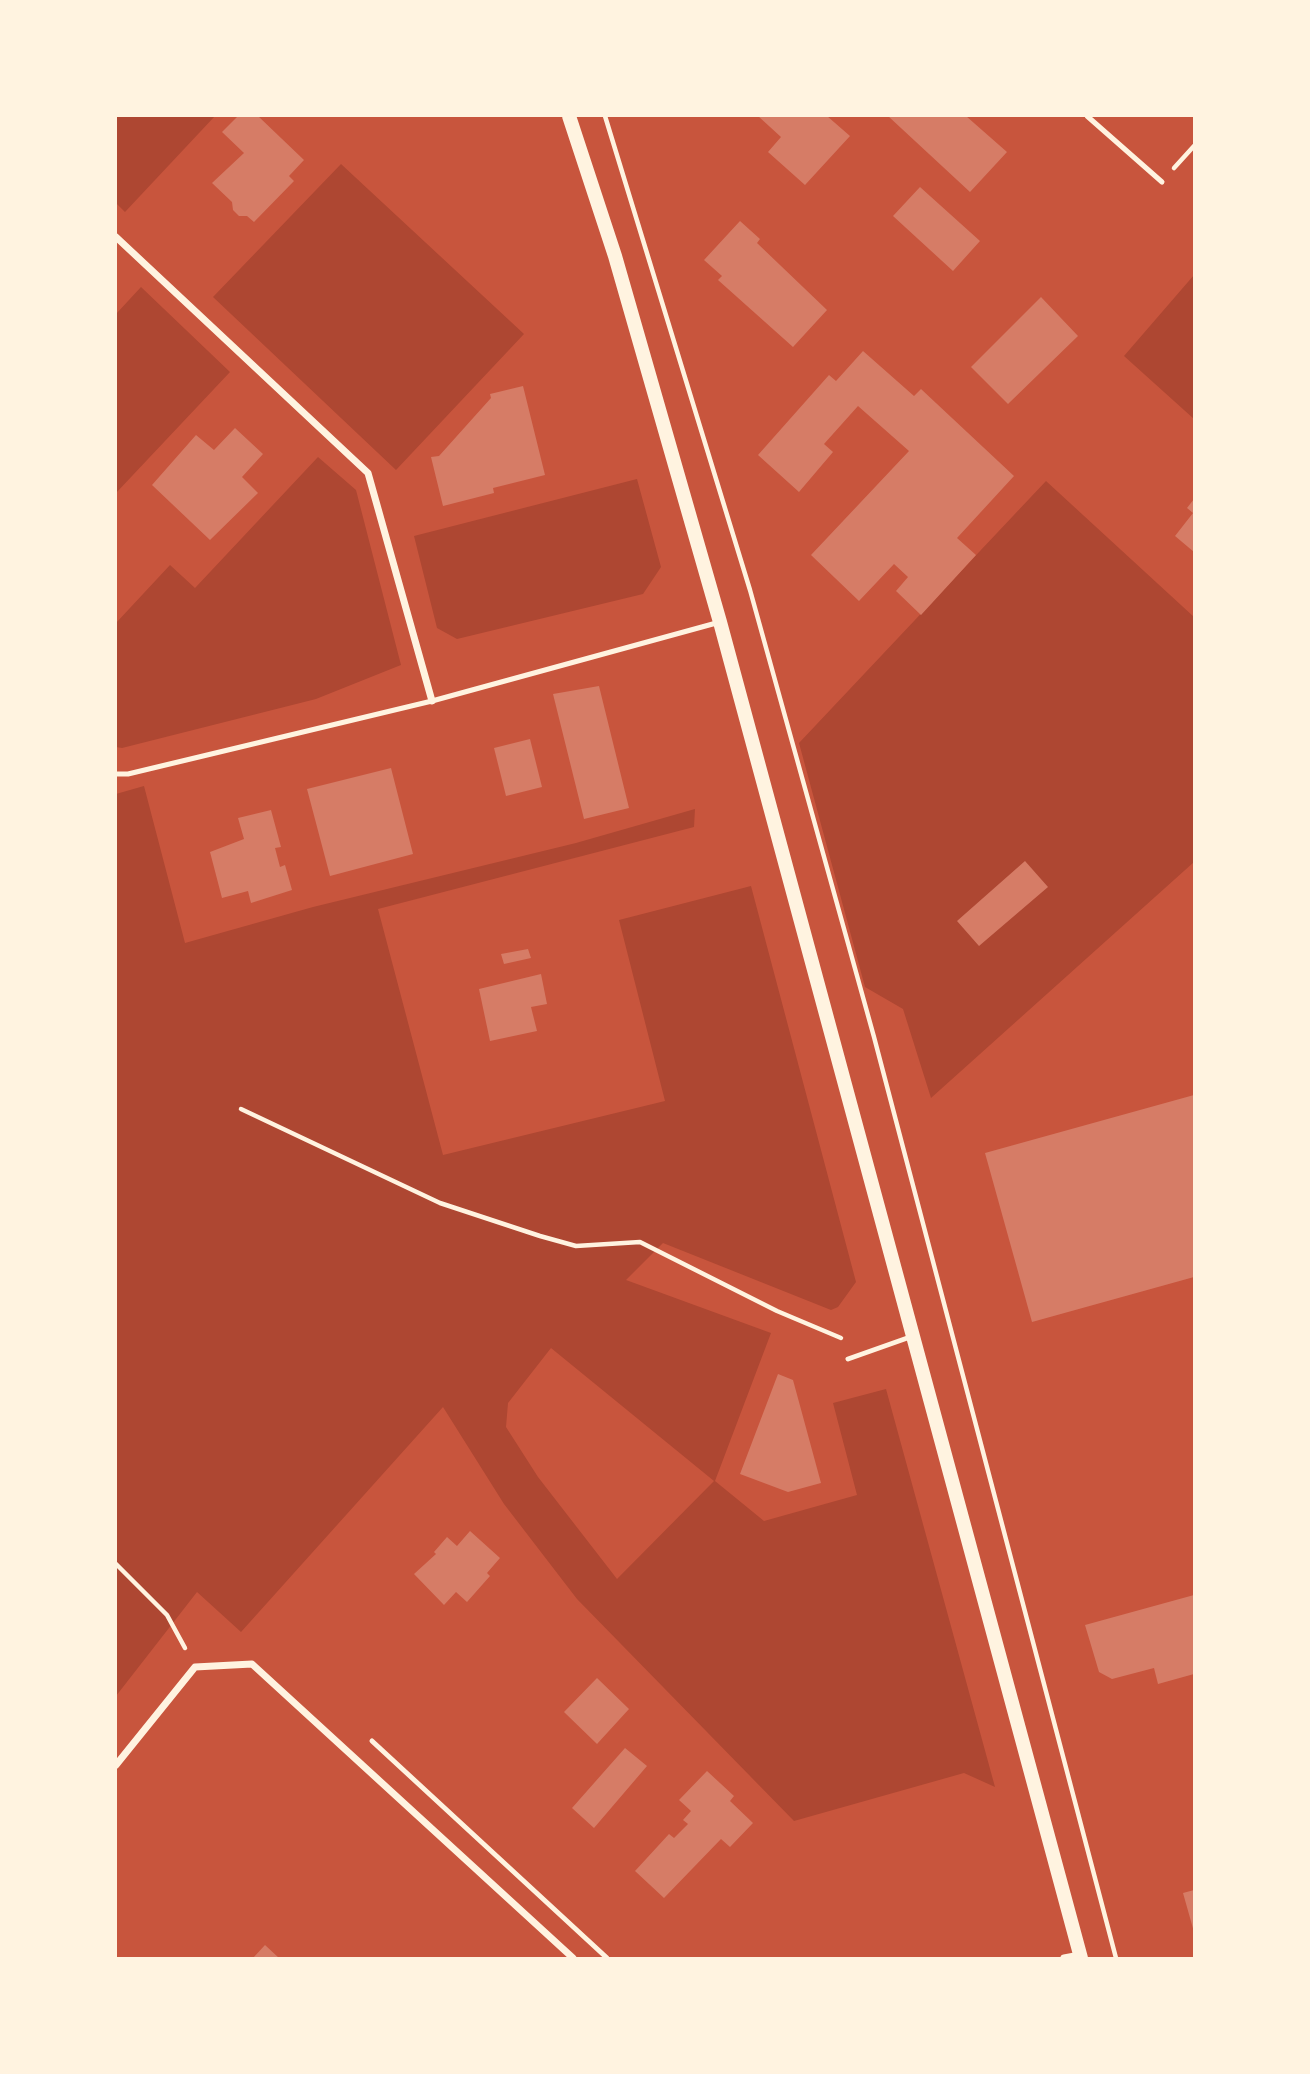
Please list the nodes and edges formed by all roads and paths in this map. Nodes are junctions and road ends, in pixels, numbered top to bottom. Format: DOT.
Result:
graph roads {
  1 [pos="569,116"];
  2 [pos="605,116"];
  3 [pos="1087,116"];
  4 [pos="1162,182"];
  5 [pos="116,237"];
  6 [pos="720,622"];
  7 [pos="432,701"];
  8 [pos="116,774"];
  9 [pos="242,1109"];
  10 [pos="912,1336"];
  11 [pos="848,1359"];
  12 [pos="116,1564"];
  13 [pos="195,1667"];
  14 [pos="372,1741"];
  15 [pos="116,1765"];
  16 [pos="1080,1957"];
  17 [pos="573,1958"];
  18 [pos="607,1958"];
  19 [pos="1064,1958"];
  20 [pos="1115,1958"];
  1 -- 6 [label="main road"];
  2 -- 20 [label="path"];
  3 -- 4 [label="lane"];
  5 -- 7 [label="street"];
  6 -- 7 [label="lane"];
  6 -- 10 [label="main road"];
  7 -- 8 [label="lane"];
  9 -- 11 [label="path"];
  10 -- 11 [label="lane"];
  10 -- 16 [label="main road"];
  12 -- 13 [label="path"];
  13 -- 15 [label="street"];
  13 -- 17 [label="street"];
  14 -- 18 [label="lane"];
  16 -- 19 [label="street"];
}
